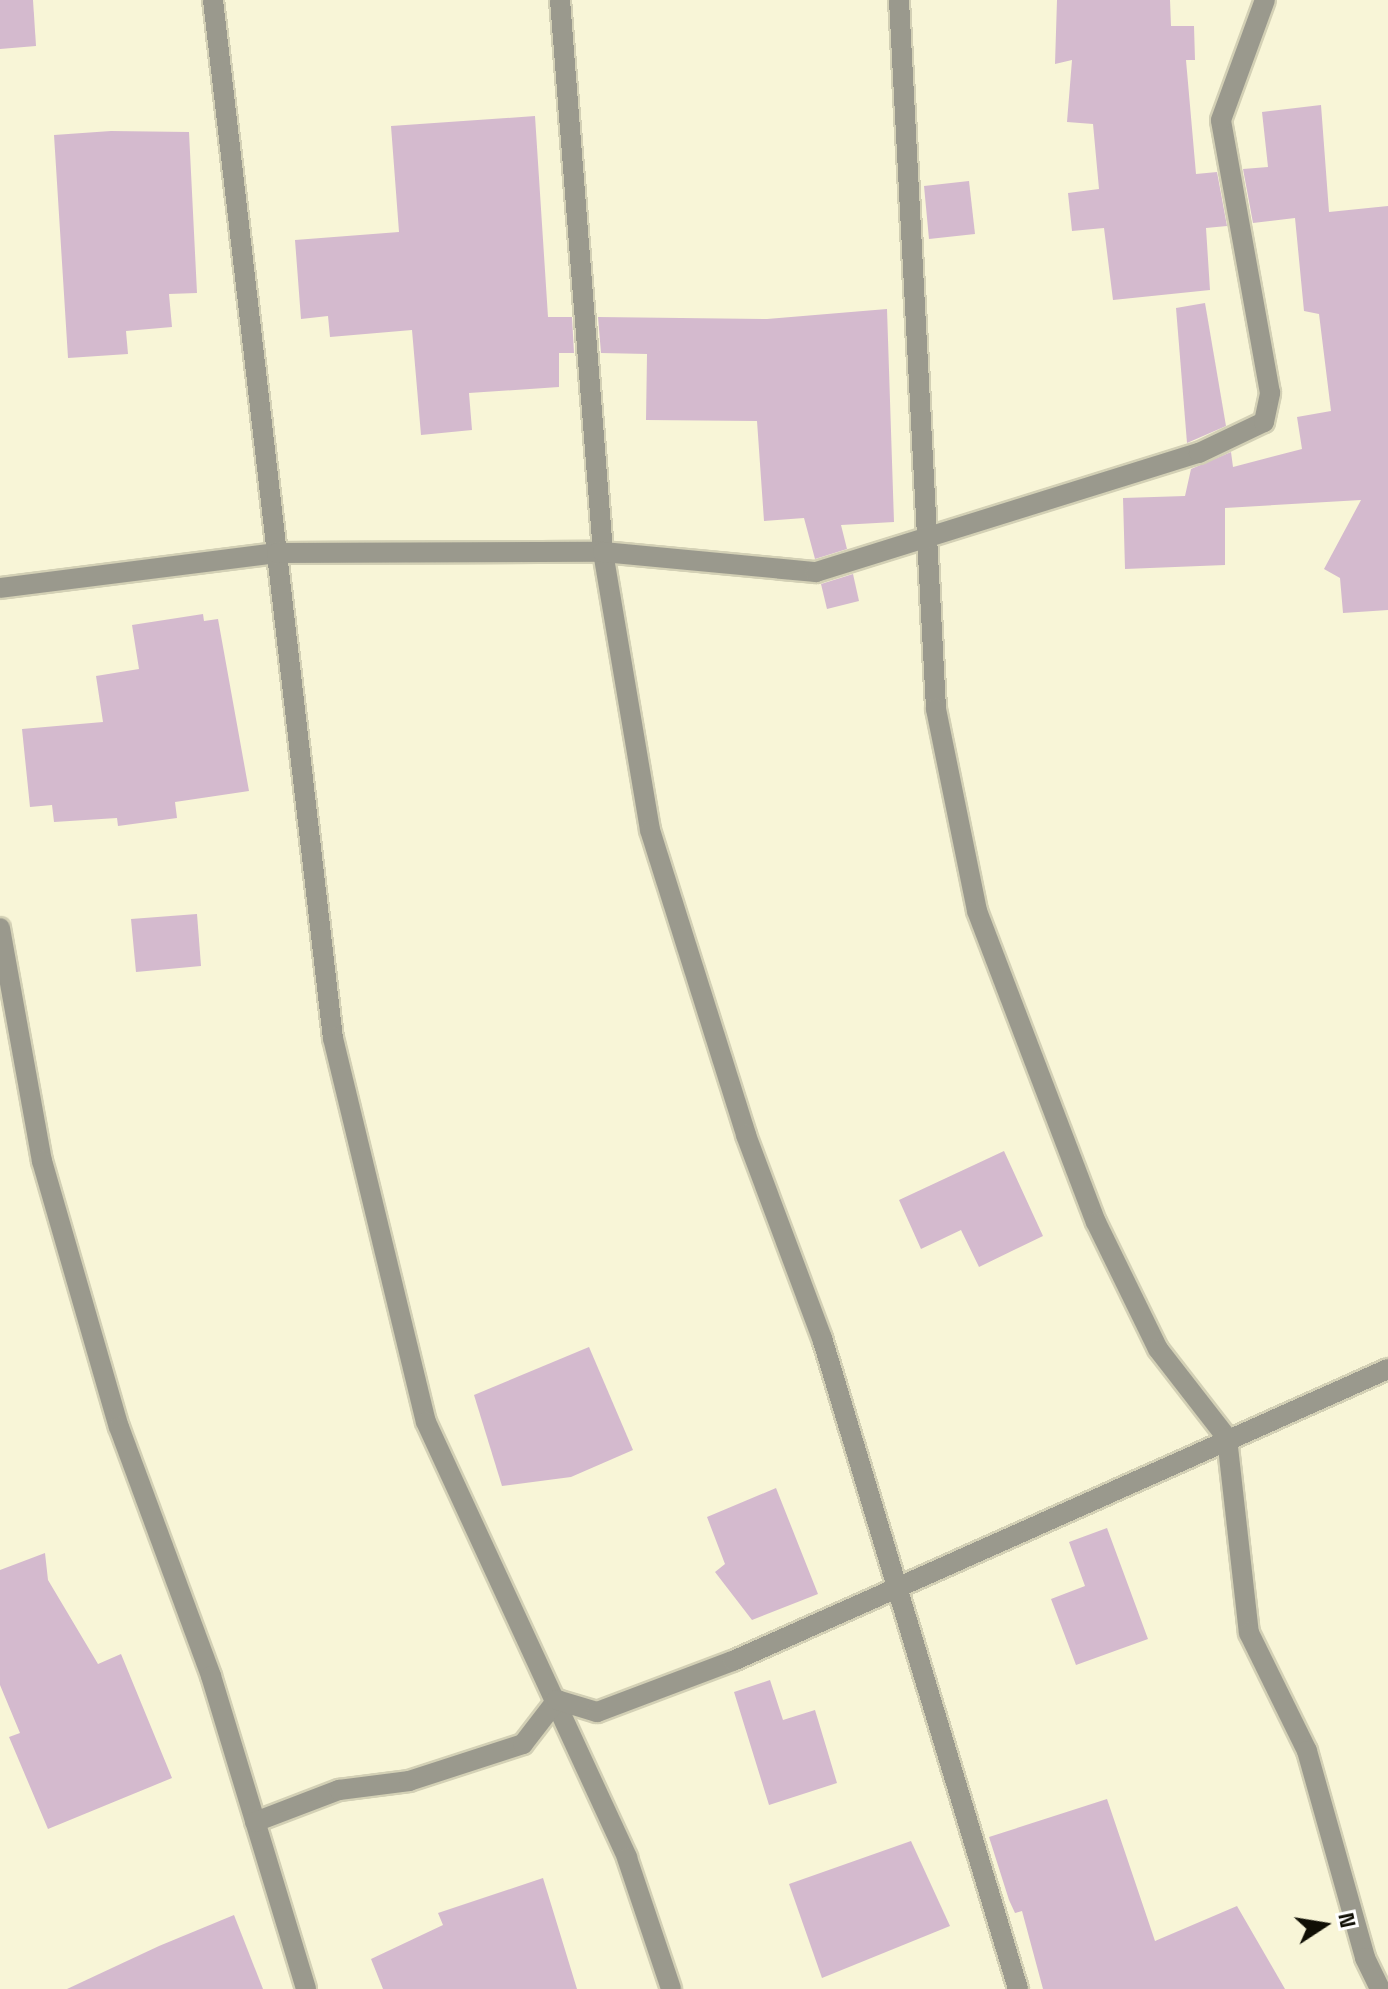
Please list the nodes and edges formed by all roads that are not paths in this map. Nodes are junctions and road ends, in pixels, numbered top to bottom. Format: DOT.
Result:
graph roads {
  1 [pos="213,0"];
  2 [pos="560,0"];
  3 [pos="899,0"];
  4 [pos="1265,0"];
  5 [pos="932,537"];
  6 [pos="603,552"];
  7 [pos="277,553"];
  8 [pos="0,588"];
  9 [pos="0,928"];
  10 [pos="1388,1369"];
  11 [pos="1227,1438"];
  12 [pos="895,1585"];
  13 [pos="557,1700"];
  14 [pos="255,1822"];
  15 [pos="306,1989"];
  16 [pos="671,1989"];
  17 [pos="1018,1989"];
  18 [pos="1380,1989"];
  1 -- 7 [label="street"];
  2 -- 6 [label="street"];
  3 -- 5 [label="street"];
  4 -- 5 [label="street"];
  5 -- 6 [label="street"];
  5 -- 11 [label="street"];
  6 -- 7 [label="street"];
  6 -- 12 [label="street"];
  7 -- 8 [label="street"];
  7 -- 13 [label="street"];
  9 -- 14 [label="street"];
  10 -- 11 [label="street"];
  11 -- 12 [label="street"];
  11 -- 18 [label="street"];
  12 -- 13 [label="street"];
  12 -- 17 [label="street"];
  13 -- 14 [label="street"];
  13 -- 16 [label="street"];
  14 -- 15 [label="street"];
}
